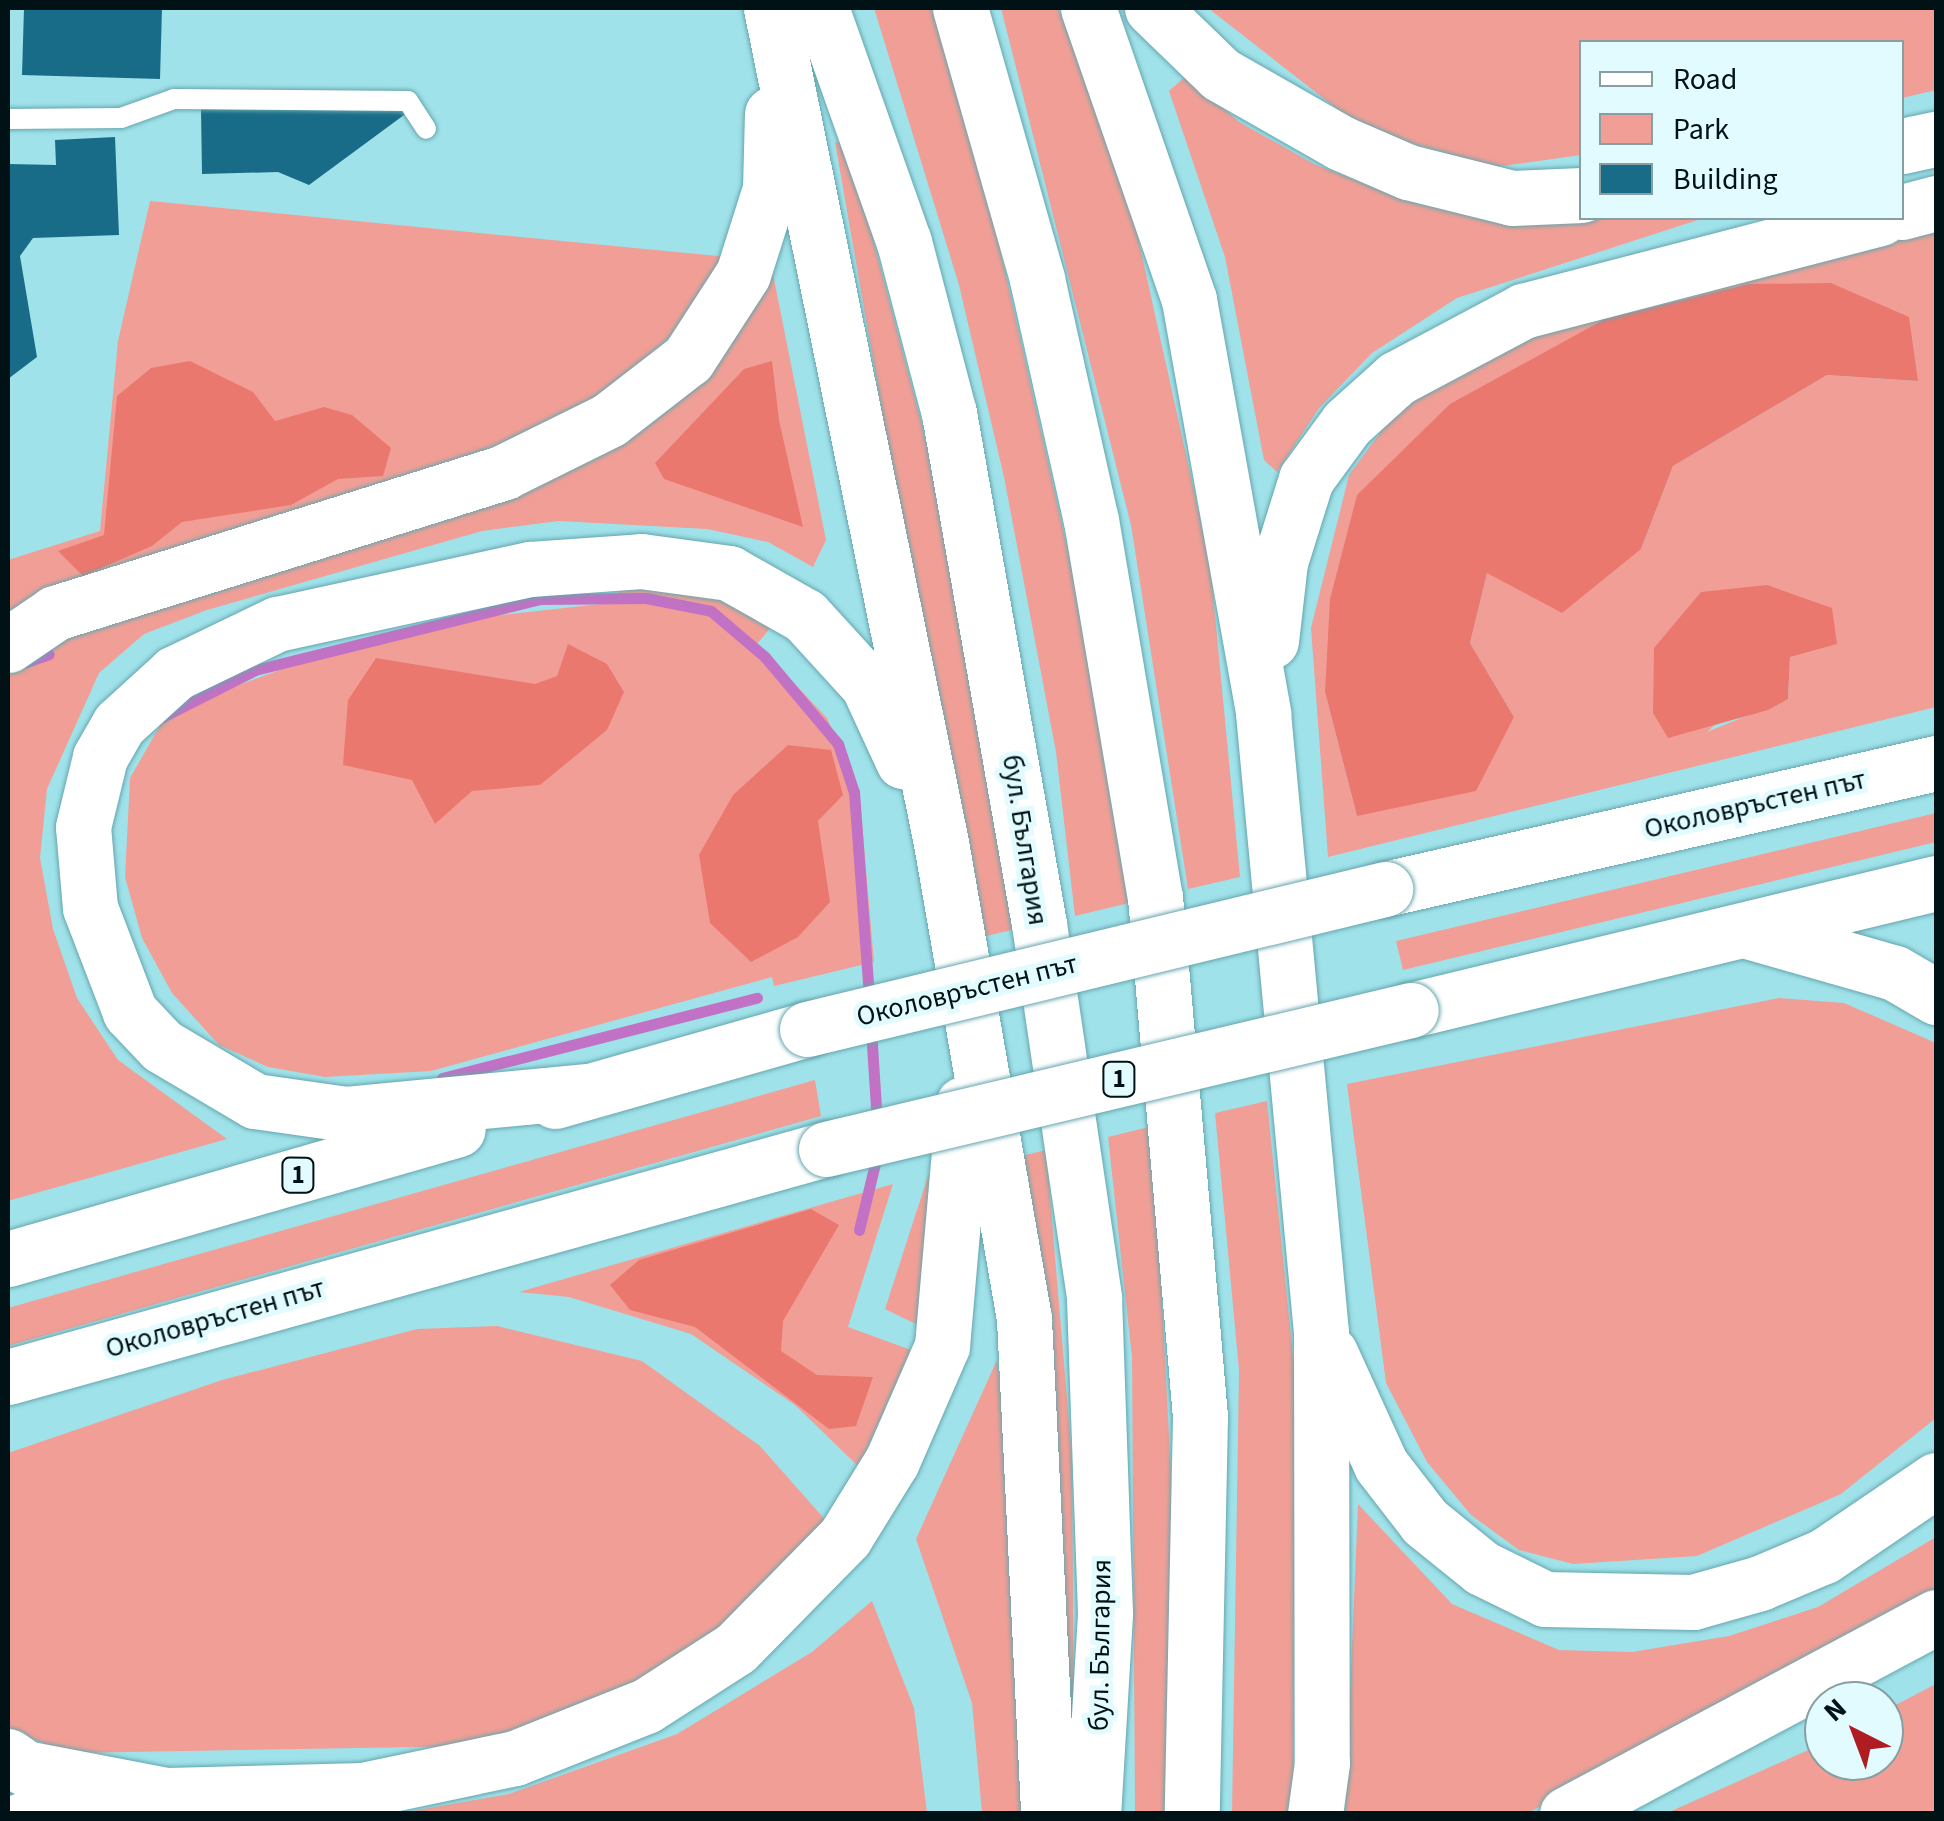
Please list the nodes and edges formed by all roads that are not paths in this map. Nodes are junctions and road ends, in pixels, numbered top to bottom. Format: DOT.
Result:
graph roads {
  1 [pos="960,8"];
  2 [pos="1088,8"];
  3 [pos="789,12"];
  4 [pos="1157,12"];
  5 [pos="8,118"];
  6 [pos="426,129"];
  7 [pos="1936,139"];
  8 [pos="1904,146"];
  9 [pos="1579,195"];
  10 [pos="1936,202"];
  11 [pos="1904,211"];
  12 [pos="1872,220"];
  13 [pos="8,645"];
  14 [pos="1263,714"];
  15 [pos="1936,762"];
  16 [pos="942,843"];
  17 [pos="1936,883"];
  18 [pos="1742,930"];
  19 [pos="1936,997"];
  20 [pos="966,1006"];
  21 [pos="588,1091"];
  22 [pos="8,1258"];
  23 [pos="1321,1332"];
  24 [pos="16,1382"];
  25 [pos="1936,1480"];
  26 [pos="1936,1617"];
  27 [pos="8,1756"];
  28 [pos="167,1795"];
  29 [pos="21,1814"];
  30 [pos="1048,1814"];
  31 [pos="1093,1814"];
  32 [pos="1192,1814"];
  33 [pos="1314,1814"];
  34 [pos="1567,1814"];
  1 -- 32 [label="main road"];
  2 -- 14 [label="main road"];
  3 -- 13 [label="main road"];
  3 -- 16 [label="main road"];
  3 -- 31 [label="main road, бул. България"];
  4 -- 9 [label="main road"];
  5 -- 6 [label="lane"];
  7 -- 8 [label="main road"];
  10 -- 11 [label="main road"];
  12 -- 14 [label="main road"];
  14 -- 23 [label="main road"];
  15 -- 21 [label="main road, Околовръстен път / 1, bridge"];
  16 -- 20 [label="main road"];
  16 -- 21 [label="main road"];
  17 -- 18 [label="main road, Околовръстен път / 1"];
  18 -- 19 [label="main road"];
  18 -- 24 [label="main road, Околовръстен път / 1, bridge"];
  20 -- 28 [label="main road"];
  20 -- 30 [label="main road"];
  21 -- 22 [label="main road, Околовръстен път / 1"];
  23 -- 25 [label="main road"];
  23 -- 33 [label="main road"];
  26 -- 34 [label="main road"];
  27 -- 28 [label="main road"];
  28 -- 29 [label="street"];
}
